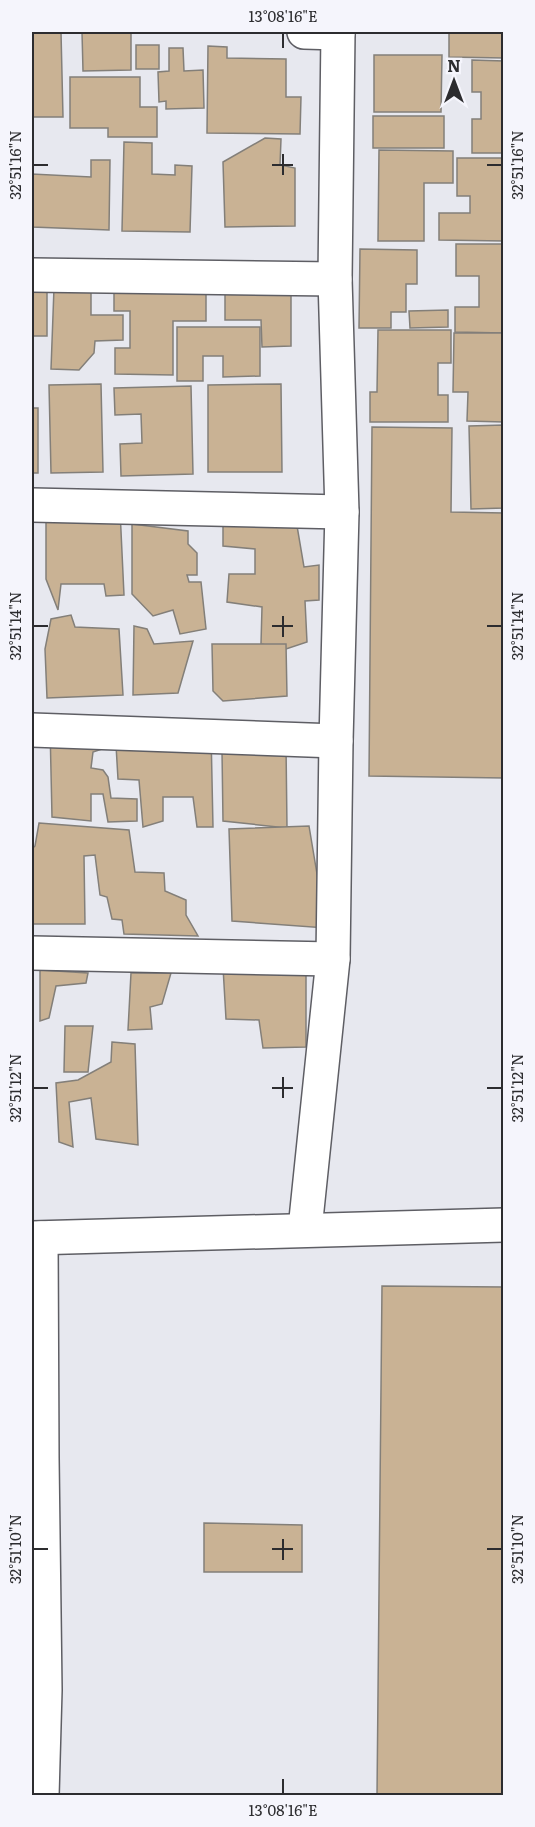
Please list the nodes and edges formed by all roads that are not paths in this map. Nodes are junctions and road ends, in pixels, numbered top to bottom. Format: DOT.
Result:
graph roads {
  1 [pos="304,32"];
  2 [pos="338,32"];
  3 [pos="32,274"];
  4 [pos="335,279"];
  5 [pos="32,505"];
  6 [pos="342,512"];
  7 [pos="32,730"];
  8 [pos="336,741"];
  9 [pos="32,953"];
  10 [pos="333,959"];
  11 [pos="504,1225"];
  12 [pos="305,1229"];
  13 [pos="36,1238"];
  14 [pos="37,1458"];
  15 [pos="38,1690"];
  16 [pos="42,1796"];
  1 -- 2 [label="street"];
  2 -- 4 [label="street"];
  3 -- 4 [label="street"];
  4 -- 6 [label="street"];
  5 -- 6 [label="street"];
  6 -- 8 [label="street"];
  7 -- 8 [label="street"];
  8 -- 10 [label="street"];
  9 -- 10 [label="street"];
  10 -- 12 [label="street"];
  11 -- 12 [label="street"];
  12 -- 13 [label="street"];
  13 -- 14 [label="street"];
  14 -- 15 [label="street"];
  15 -- 16 [label="street"];
}
